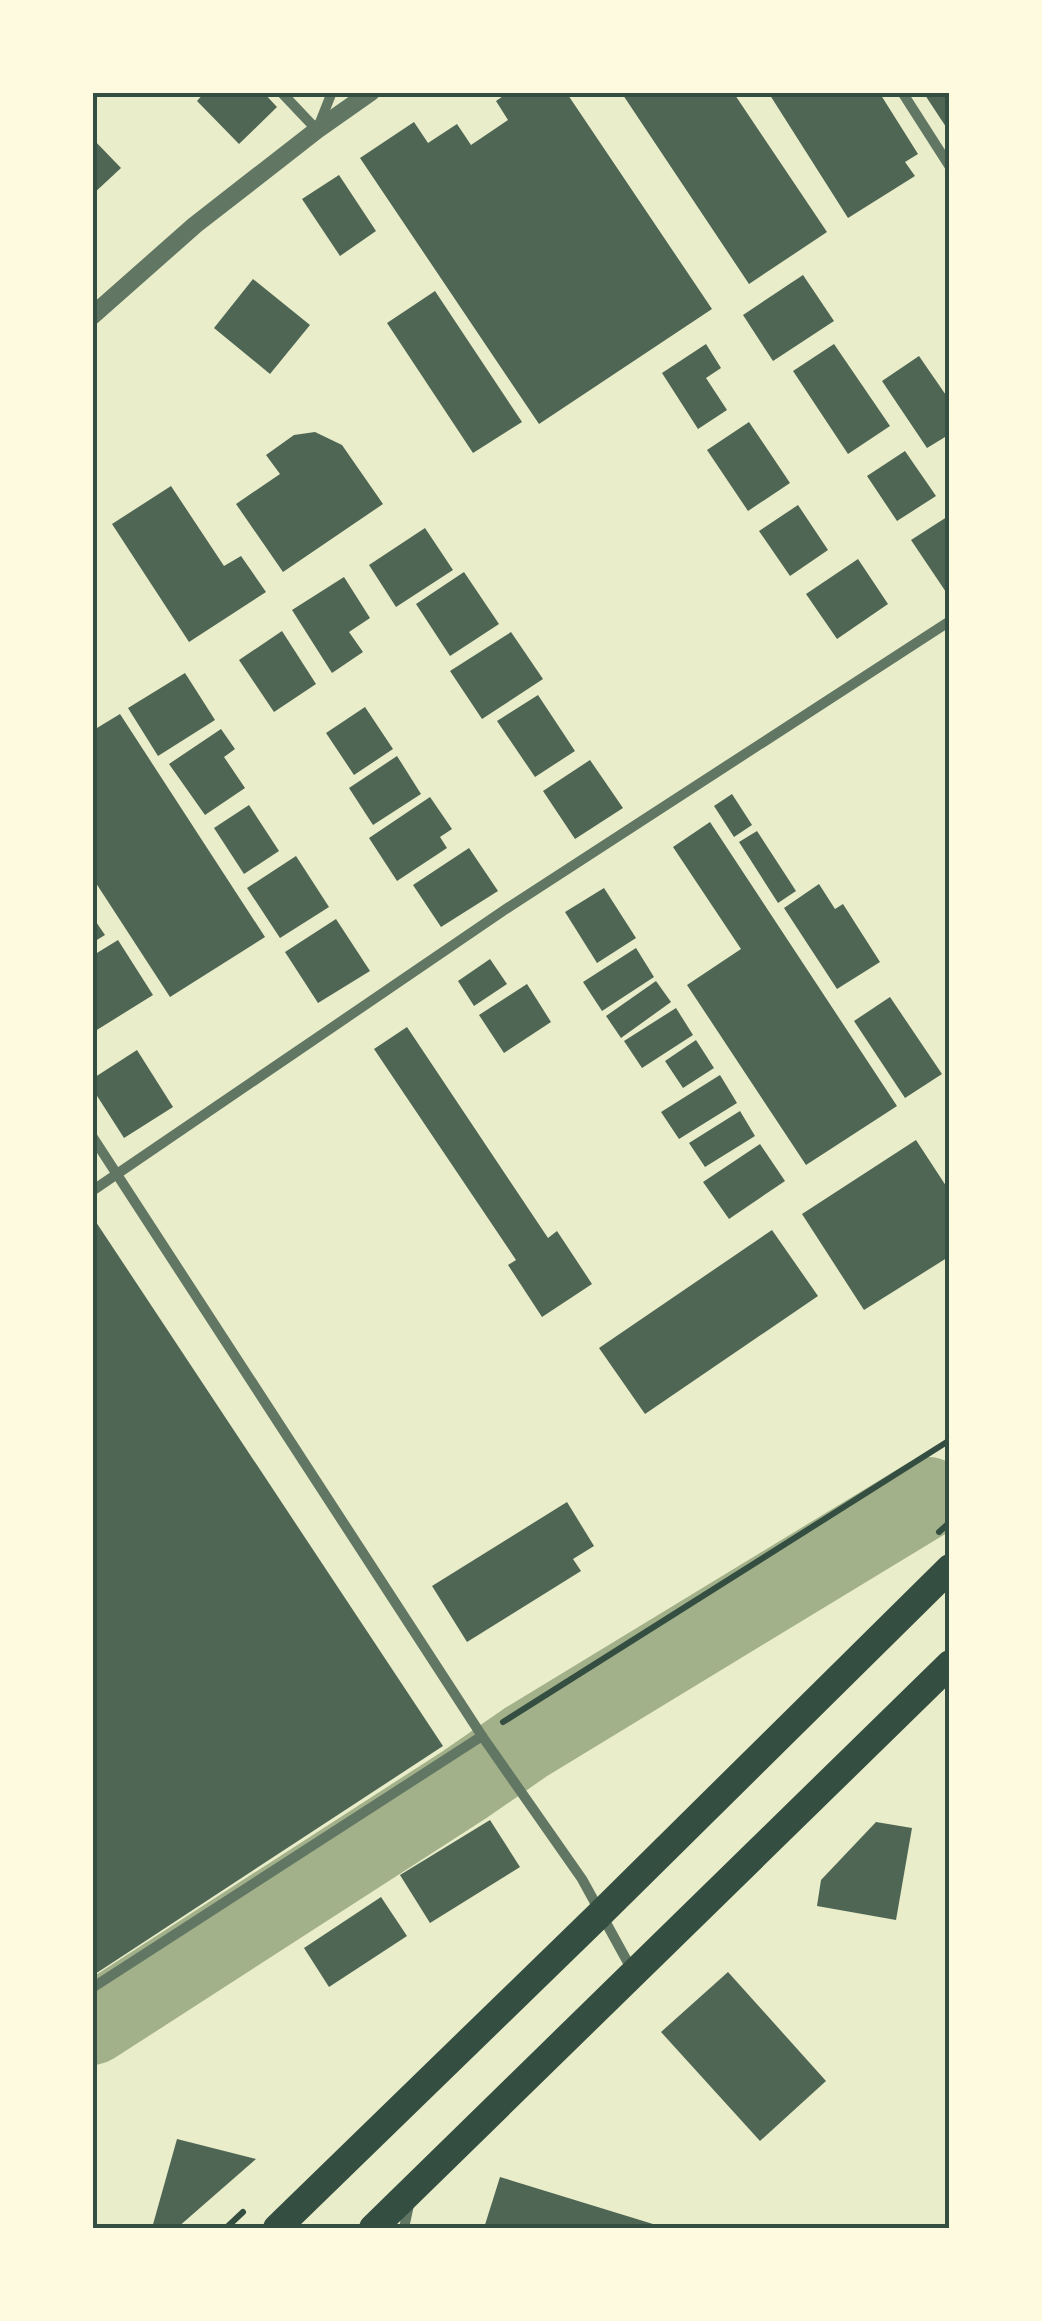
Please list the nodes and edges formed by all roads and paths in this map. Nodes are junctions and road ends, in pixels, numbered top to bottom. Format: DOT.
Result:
graph roads {
  1 [pos="280,92"];
  2 [pos="332,92"];
  3 [pos="370,92"];
  4 [pos="902,92"];
  5 [pos="318,130"];
  6 [pos="950,167"];
  7 [pos="92,316"];
  8 [pos="950,620"];
  9 [pos="92,1136"];
  10 [pos="118,1175"];
  11 [pos="92,1191"];
  12 [pos="950,1440"];
  13 [pos="950,1568"];
  14 [pos="950,1664"];
  15 [pos="482,1736"];
  16 [pos="600,1914"];
  17 [pos="634,1974"];
  18 [pos="92,1988"];
  19 [pos="412,2190"];
  20 [pos="277,2228"];
  21 [pos="373,2228"];
  22 [pos="404,2228"];
  1 -- 5 [label="street"];
  2 -- 5 [label="street"];
  3 -- 5 [label="street"];
  4 -- 6 [label="street"];
  5 -- 7 [label="street"];
  8 -- 10 [label="street"];
  9 -- 10 [label="street"];
  10 -- 11 [label="street"];
  10 -- 15 [label="street"];
  12 -- 15 [label="path"];
  13 -- 16 [label="highway"];
  14 -- 17 [label="highway"];
  15 -- 16 [label="street"];
  15 -- 18 [label="street"];
  16 -- 17 [label="street"];
  16 -- 20 [label="highway"];
  17 -- 19 [label="highway"];
  19 -- 21 [label="highway"];
  19 -- 22 [label="street"];
}
